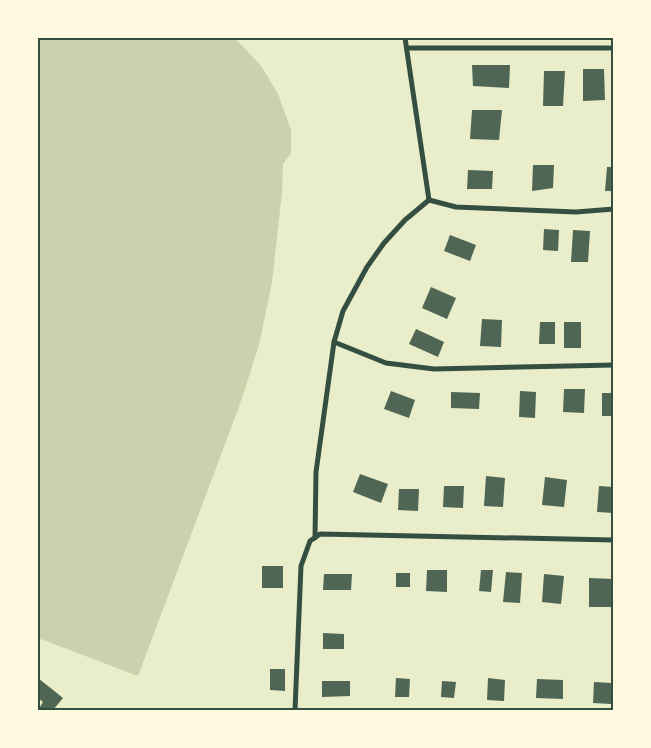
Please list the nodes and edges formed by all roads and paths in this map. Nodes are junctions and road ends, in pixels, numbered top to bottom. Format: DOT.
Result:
graph roads {
  1 [pos="405,38"];
  2 [pos="407,48"];
  3 [pos="614,48"];
  4 [pos="430,200"];
  5 [pos="614,209"];
  6 [pos="334,342"];
  7 [pos="614,364"];
  8 [pos="314,538"];
  9 [pos="614,540"];
  10 [pos="295,710"];
  1 -- 2 [label="street"];
  2 -- 3 [label="street"];
  2 -- 4 [label="street"];
  4 -- 5 [label="street"];
  4 -- 6 [label="street"];
  6 -- 7 [label="street"];
  6 -- 8 [label="street"];
  8 -- 9 [label="street"];
  8 -- 10 [label="street"];
}
